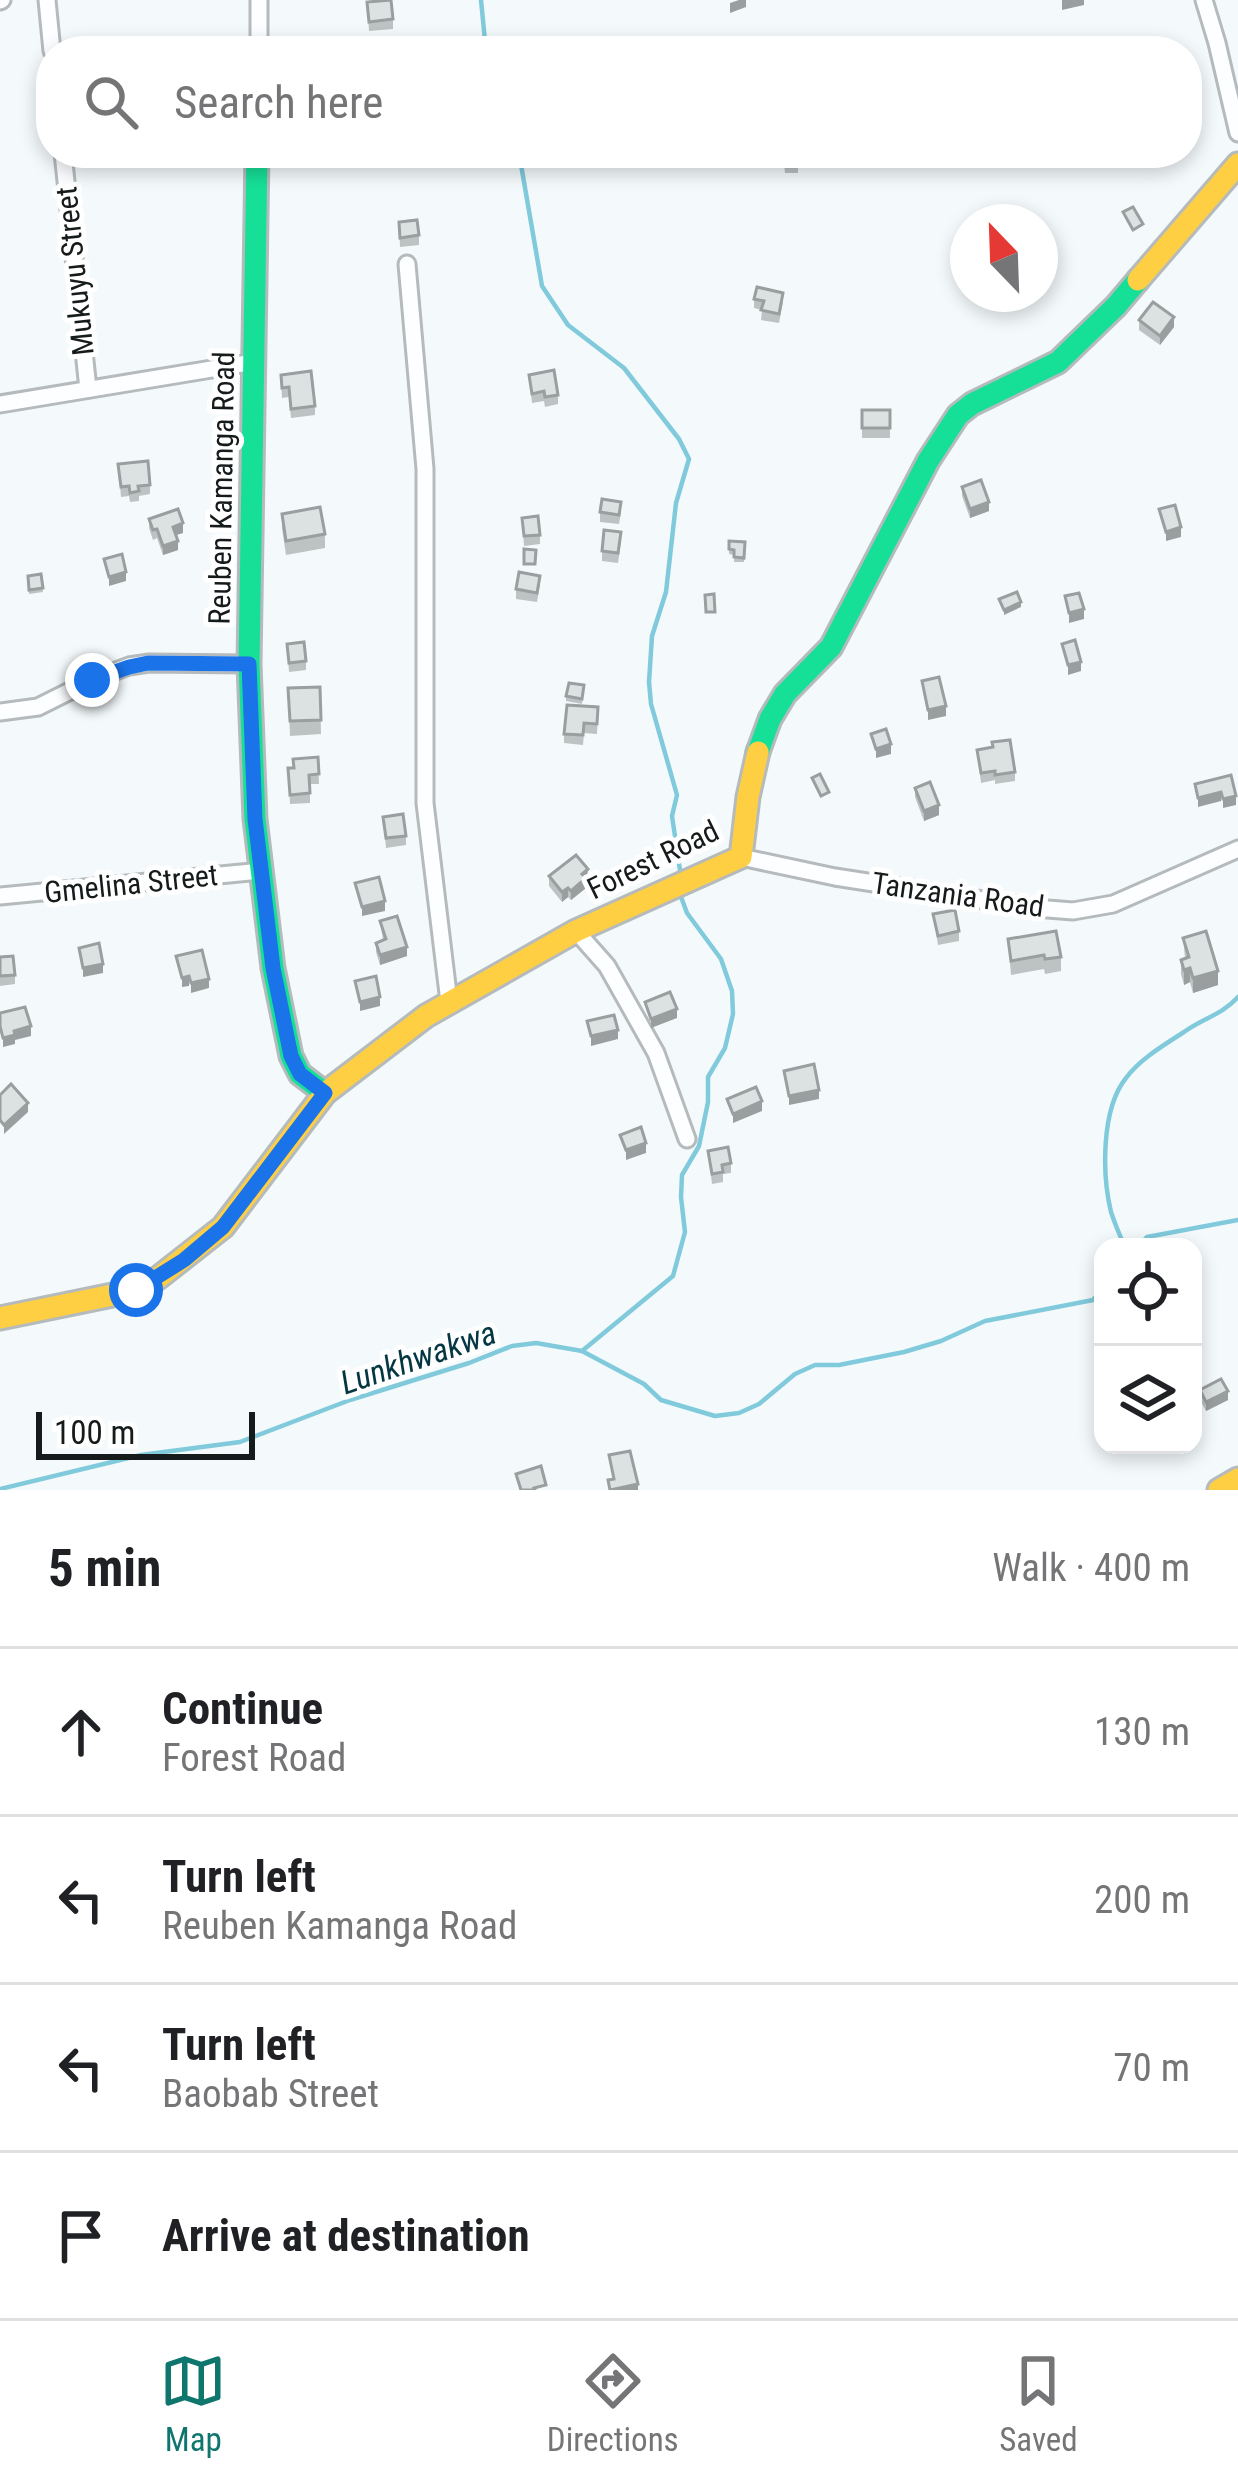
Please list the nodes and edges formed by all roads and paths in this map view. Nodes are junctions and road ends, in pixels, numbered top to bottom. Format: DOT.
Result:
graph roads {
  1 [pos="47,0"];
  2 [pos="260,0"];
  3 [pos="1204,0"];
  4 [pos="51,36"];
  5 [pos="259,36"];
  6 [pos="1238,133"];
  7 [pos="1238,164"];
  8 [pos="65,168"];
  9 [pos="257,168"];
  10 [pos="407,264"];
  11 [pos="254,362"];
  12 [pos="88,389"];
  13 [pos="0,404"];
  14 [pos="249,664"];
  15 [pos="0,712"];
  16 [pos="1238,849"];
  17 [pos="741,857"];
  18 [pos="261,871"];
  19 [pos="0,896"];
  20 [pos="576,931"];
  21 [pos="449,1002"];
  22 [pos="325,1093"];
  23 [pos="687,1139"];
  24 [pos="0,1318"];
  25 [pos="1238,1479"];
  26 [pos="1219,1490"];
  1 -- 4 [label="street"];
  2 -- 5 [label="street"];
  3 -- 6 [label="street"];
  7 -- 17 [label="street, Forest Road"];
  8 -- 12 [label="street, Mukuyu Street"];
  9 -- 11 [label="street, Reuben Kamanga Road"];
  10 -- 21 [label="street"];
  11 -- 12 [label="street"];
  11 -- 14 [label="street, Reuben Kamanga Road"];
  12 -- 13 [label="street"];
  14 -- 15 [label="street"];
  14 -- 18 [label="street, Reuben Kamanga Road"];
  16 -- 17 [label="street, Tanzania Road"];
  17 -- 20 [label="street, Forest Road"];
  18 -- 19 [label="street, Gmelina Street"];
  18 -- 22 [label="street, Reuben Kamanga Road"];
  20 -- 21 [label="street, Forest Road"];
  20 -- 23 [label="street"];
  21 -- 22 [label="street, Forest Road"];
  22 -- 24 [label="street, Forest Road"];
  25 -- 26 [label="street"];
}
